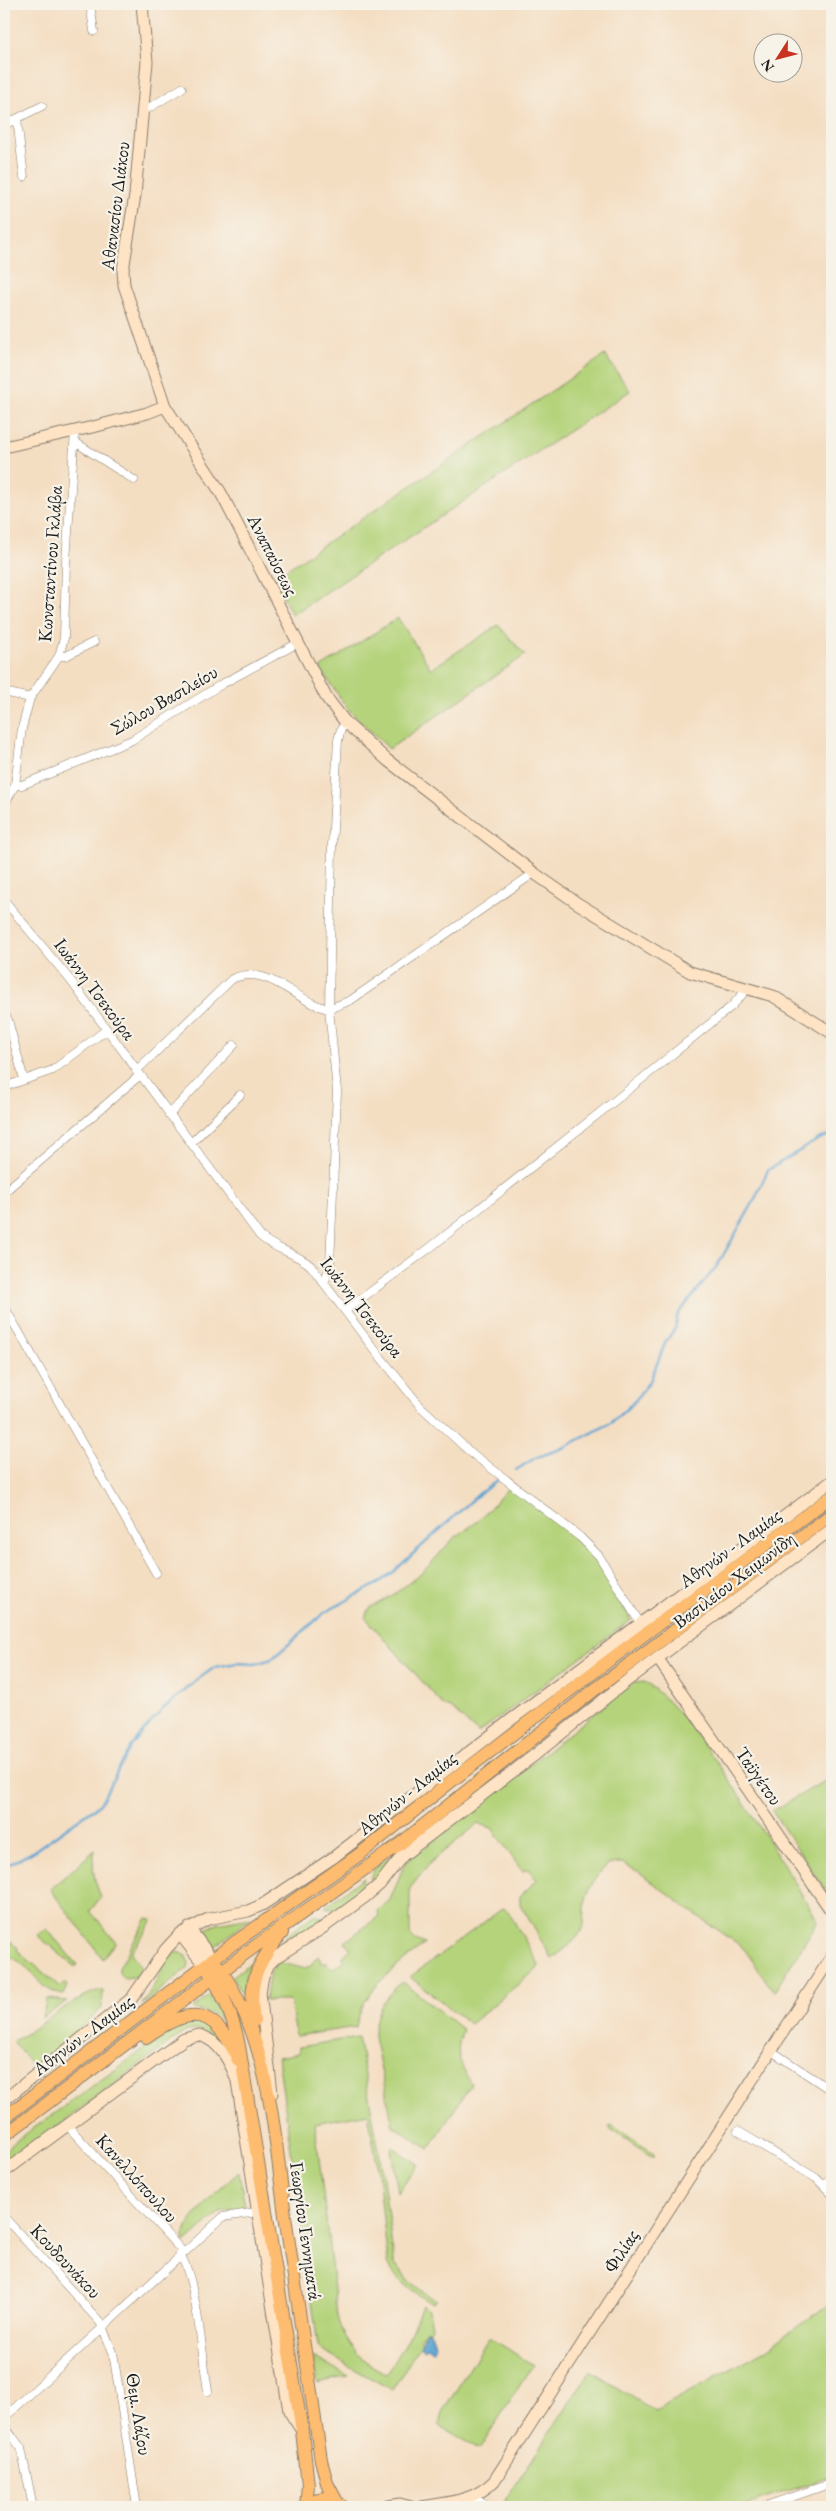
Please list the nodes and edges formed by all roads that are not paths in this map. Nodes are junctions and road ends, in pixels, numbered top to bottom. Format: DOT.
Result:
graph roads {
  1 [pos="90,4"];
  2 [pos="142,4"];
  3 [pos="94,31"];
  4 [pos="182,88"];
  5 [pos="42,106"];
  6 [pos="142,112"];
  7 [pos="17,119"];
  8 [pos="4,122"];
  9 [pos="24,177"];
  10 [pos="165,406"];
  11 [pos="75,436"];
  12 [pos="4,447"];
  13 [pos="134,480"];
  14 [pos="94,642"];
  15 [pos="298,643"];
  16 [pos="59,656"];
  17 [pos="4,692"];
  18 [pos="30,698"];
  19 [pos="346,723"];
  20 [pos="15,786"];
  21 [pos="4,806"];
  22 [pos="534,873"];
  23 [pos="4,900"];
  24 [pos="748,988"];
  25 [pos="329,1009"];
  26 [pos="4,1013"];
  27 [pos="106,1030"];
  28 [pos="832,1032"];
  29 [pos="234,1045"];
  30 [pos="138,1074"];
  31 [pos="24,1080"];
  32 [pos="4,1087"];
  33 [pos="240,1095"];
  34 [pos="169,1116"];
  35 [pos="191,1143"];
  36 [pos="4,1192"];
  37 [pos="324,1281"];
  38 [pos="4,1306"];
  39 [pos="346,1310"];
  40 [pos="832,1481"];
  41 [pos="832,1496"];
  42 [pos="832,1514"];
  43 [pos="832,1529"];
  44 [pos="156,1573"];
  45 [pos="640,1623"];
  46 [pos="658,1660"];
  47 [pos="832,1912"];
  48 [pos="294,1918"];
  49 [pos="185,1931"];
  50 [pos="832,1956"];
  51 [pos="209,1963"];
  52 [pos="832,1964"];
  53 [pos="820,1973"];
  54 [pos="217,1974"];
  55 [pos="257,2046"];
  56 [pos="770,2050"];
  57 [pos="246,2081"];
  58 [pos="72,2082"];
  59 [pos="832,2091"];
  60 [pos="4,2100"];
  61 [pos="50,2100"];
  62 [pos="4,2118"];
  63 [pos="272,2120"];
  64 [pos="67,2125"];
  65 [pos="738,2131"];
  66 [pos="4,2136"];
  67 [pos="4,2146"];
  68 [pos="4,2172"];
  69 [pos="832,2176"];
  70 [pos="826,2186"];
  71 [pos="832,2194"];
  72 [pos="257,2212"];
  73 [pos="4,2217"];
  74 [pos="182,2254"];
  75 [pos="103,2327"];
  76 [pos="208,2391"];
  77 [pos="4,2418"];
  78 [pos="4,2425"];
  79 [pos="302,2431"];
  80 [pos="832,2484"];
  81 [pos="471,2496"];
  82 [pos="343,2505"];
  83 [pos="780,2505"];
  84 [pos="33,2507"];
  85 [pos="138,2507"];
  86 [pos="305,2507"];
  87 [pos="383,2507"];
  88 [pos="411,2507"];
  89 [pos="421,2507"];
  90 [pos="489,2507"];
  91 [pos="763,2507"];
  1 -- 3 [label="street"];
  2 -- 6 [label="street, Αθανασίου Διάκου"];
  4 -- 6 [label="street"];
  5 -- 7 [label="street"];
  6 -- 10 [label="street, Αθανασίου Διάκου"];
  7 -- 8 [label="street"];
  7 -- 9 [label="street"];
  10 -- 11 [label="street"];
  10 -- 15 [label="street, Αναπαύσεως"];
  11 -- 12 [label="street"];
  11 -- 13 [label="street"];
  11 -- 16 [label="street, Κωνσταντίνου Γκλάβα"];
  14 -- 16 [label="street"];
  15 -- 19 [label="street, Αναπαύσεως"];
  15 -- 20 [label="street, Σώλου Βασιλείου"];
  16 -- 18 [label="street, Κωνσταντίνου Γκλάβα"];
  17 -- 18 [label="street"];
  18 -- 20 [label="street, Κωνσταντίνου Γκλάβα"];
  19 -- 22 [label="street, Αναπαύσεως"];
  19 -- 25 [label="street"];
  20 -- 21 [label="street, Κωνσταντίνου Γκλάβα"];
  22 -- 24 [label="street, Αναπαύσεως"];
  22 -- 25 [label="street"];
  23 -- 27 [label="street, Ιωάννη Τσεκούρα"];
  24 -- 28 [label="street, Αναπαύσεως"];
  24 -- 39 [label="street"];
  25 -- 30 [label="street"];
  25 -- 37 [label="street"];
  26 -- 31 [label="street"];
  27 -- 30 [label="street, Ιωάννη Τσεκούρα"];
  27 -- 31 [label="street"];
  29 -- 34 [label="street"];
  30 -- 34 [label="street, Ιωάννη Τσεκούρα"];
  30 -- 36 [label="street"];
  31 -- 32 [label="street"];
  33 -- 35 [label="street"];
  34 -- 35 [label="street, Ιωάννη Τσεκούρα"];
  35 -- 37 [label="street, Ιωάννη Τσεκούρα"];
  37 -- 39 [label="street, Ιωάννη Τσεκούρα"];
  38 -- 44 [label="street"];
  39 -- 45 [label="street, Ιωάννη Τσεκούρα"];
  40 -- 45 [label="street"];
  41 -- 51 [label="main road, Αθηνών - Λαμίας"];
  42 -- 48 [label="main road, Αθηνών - Λαμίας"];
  43 -- 46 [label="street, Βασιλείου Χειμωνίδη"];
  45 -- 49 [label="street"];
  46 -- 47 [label="street, Ταϋγέτου"];
  46 -- 63 [label="street, Βασιλείου Χειμωνίδη"];
  48 -- 54 [label="main road, Αθηνών - Λαμίας"];
  48 -- 55 [label="main road"];
  49 -- 51 [label="street"];
  49 -- 60 [label="street"];
  50 -- 53 [label="street, Φιλίας"];
  51 -- 54 [label="main road"];
  51 -- 62 [label="main road, Αθηνών - Λαμίας"];
  52 -- 53 [label="street, Φιλίας"];
  53 -- 56 [label="street, Φιλίας"];
  54 -- 55 [label="main road, Γεωργίου Γεννηματά"];
  54 -- 57 [label="main road, Γεωργίου Γεννηματά"];
  54 -- 58 [label="main road, Αθηνών - Λαμίας"];
  55 -- 63 [label="main road, Γεωργίου Γεννηματά"];
  56 -- 59 [label="street"];
  56 -- 81 [label="street, Φιλίας"];
  57 -- 58 [label="main road"];
  57 -- 79 [label="main road, Γεωργίου Γεννηματά"];
  58 -- 61 [label="main road, Αθηνών - Λαμίας"];
  61 -- 66 [label="main road, Αθηνών - Λαμίας"];
  61 -- 67 [label="main road"];
  63 -- 82 [label="main road, Γεωργίου Γεννηματά"];
  64 -- 68 [label="street"];
  64 -- 72 [label="street"];
  64 -- 74 [label="street, Κανελλόπουλου"];
  65 -- 70 [label="street"];
  69 -- 70 [label="street"];
  70 -- 71 [label="street"];
  72 -- 74 [label="street"];
  72 -- 79 [label="street"];
  73 -- 75 [label="street, Κουδουνάκου"];
  74 -- 75 [label="street"];
  74 -- 76 [label="street"];
  75 -- 77 [label="street"];
  75 -- 85 [label="street, Θεμ. Λάζου"];
  78 -- 84 [label="street"];
  79 -- 86 [label="main road, Γεωργίου Γεννηματά"];
  80 -- 83 [label="street"];
  81 -- 89 [label="street, Φιλίας"];
  81 -- 90 [label="street"];
  82 -- 86 [label="main road, Γεωργίου Γεννηματά"];
  83 -- 91 [label="street"];
  87 -- 88 [label="street"];
}
